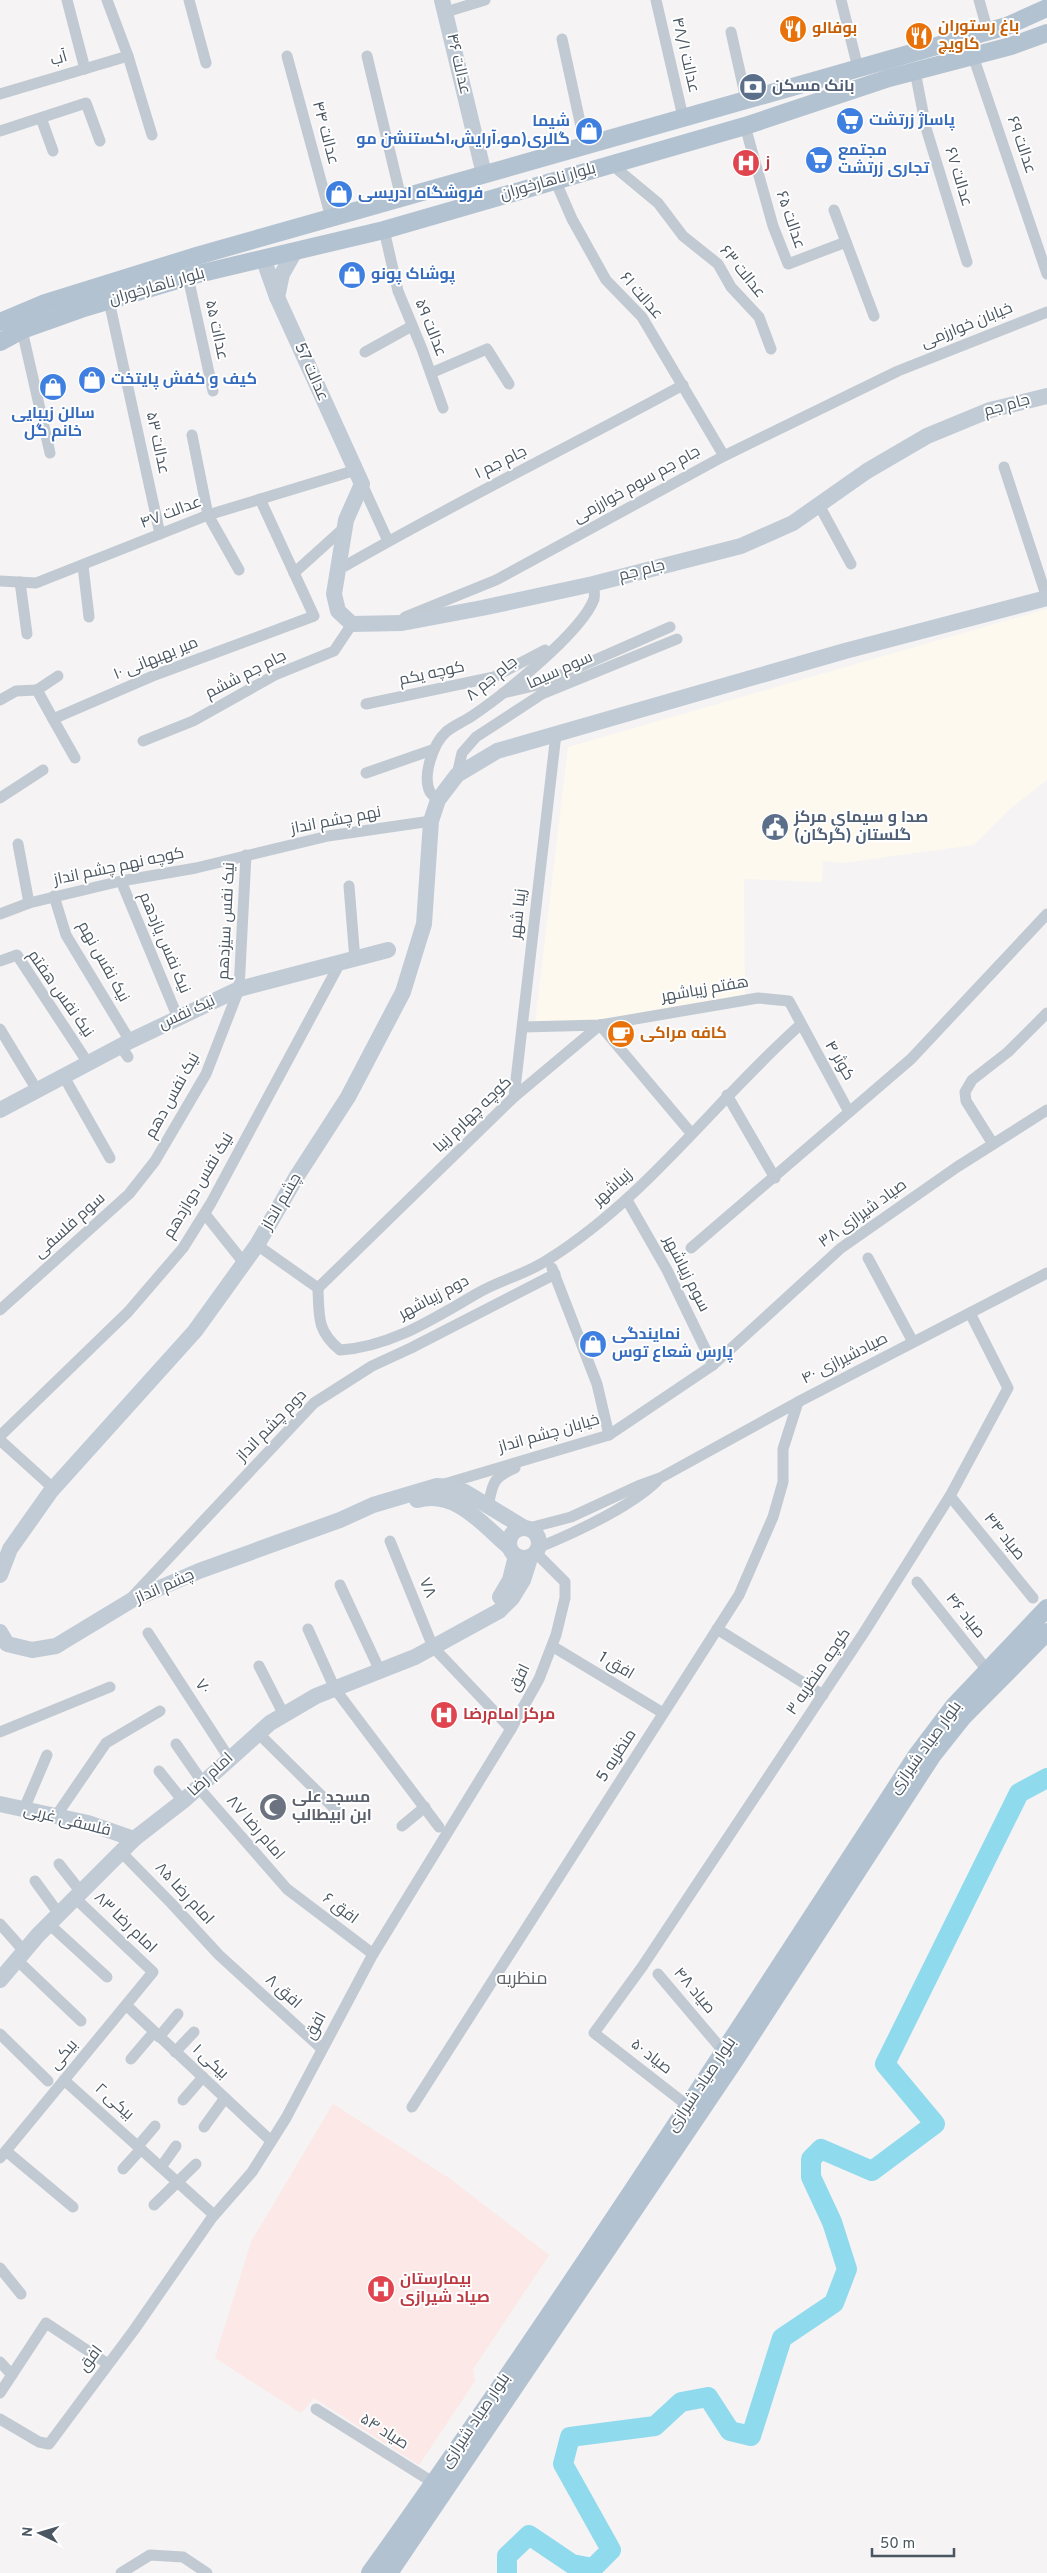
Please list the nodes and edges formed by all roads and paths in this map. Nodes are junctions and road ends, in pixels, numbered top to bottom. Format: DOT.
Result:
graph roads {
  1 [pos="67,0"];
  2 [pos="107,0"];
  3 [pos="189,0"];
  4 [pos="485,0"];
  5 [pos="656,0"];
  6 [pos="841,0"];
  7 [pos="979,0"];
  8 [pos="444,6"];
  9 [pos="1047,8"];
  10 [pos="1047,23"];
  11 [pos="1007,26"];
  12 [pos="731,32"];
  13 [pos="988,32"];
  14 [pos="1047,33"];
  15 [pos="562,39"];
  16 [pos="1047,43"];
  17 [pos="1010,46"];
  18 [pos="128,56"];
  19 [pos="287,56"];
  20 [pos="367,56"];
  21 [pos="973,56"];
  22 [pos="885,60"];
  23 [pos="206,63"];
  24 [pos="85,68"];
  25 [pos="858,68"];
  26 [pos="915,71"];
  27 [pos="890,78"];
  28 [pos="0,94"];
  29 [pos="746,99"];
  30 [pos="683,117"];
  31 [pos="40,118"];
  32 [pos="744,126"];
  33 [pos="0,131"];
  34 [pos="152,135"];
  35 [pos="100,141"];
  36 [pos="585,145"];
  37 [pos="53,151"];
  38 [pos="611,164"];
  39 [pos="484,174"];
  40 [pos="556,180"];
  41 [pos="401,198"];
  42 [pos="834,210"];
  43 [pos="331,218"];
  44 [pos="384,230"];
  45 [pos="257,239"];
  46 [pos="846,242"];
  47 [pos="295,251"];
  48 [pos="263,258"];
  49 [pos="967,262"];
  50 [pos="1047,274"];
  51 [pos="188,277"];
  52 [pos="276,296"];
  53 [pos="109,301"];
  54 [pos="1047,312"];
  55 [pos="874,316"];
  56 [pos="0,322"];
  57 [pos="412,326"];
  58 [pos="22,330"];
  59 [pos="0,342"];
  60 [pos="772,349"];
  61 [pos="365,352"];
  62 [pos="898,371"];
  63 [pos="431,373"];
  64 [pos="509,384"];
  65 [pos="683,385"];
  66 [pos="213,391"];
  67 [pos="1047,396"];
  68 [pos="443,408"];
  69 [pos="192,435"];
  70 [pos="50,453"];
  71 [pos="724,456"];
  72 [pos="1004,467"];
  73 [pos="359,477"];
  74 [pos="260,498"];
  75 [pos="819,504"];
  76 [pos="208,516"];
  77 [pos="345,527"];
  78 [pos="160,534"];
  79 [pos="388,541"];
  80 [pos="851,564"];
  81 [pos="83,566"];
  82 [pos="345,566"];
  83 [pos="239,570"];
  84 [pos="294,573"];
  85 [pos="0,581"];
  86 [pos="20,582"];
  87 [pos="593,584"];
  88 [pos="1047,598"];
  89 [pos="89,616"];
  90 [pos="352,624"];
  91 [pos="390,624"];
  92 [pos="670,627"];
  93 [pos="27,634"];
  94 [pos="677,639"];
  95 [pos="557,644"];
  96 [pos="58,676"];
  97 [pos="37,690"];
  98 [pos="501,693"];
  99 [pos="0,700"];
  100 [pos="366,704"];
  101 [pos="53,719"];
  102 [pos="556,734"];
  103 [pos="143,741"];
  104 [pos="432,750"];
  105 [pos="75,758"];
  106 [pos="43,770"];
  107 [pos="366,773"];
  108 [pos="458,776"];
  109 [pos="0,798"];
  110 [pos="438,800"];
  111 [pos="431,821"];
  112 [pos="18,844"];
  113 [pos="246,855"];
  114 [pos="121,881"];
  115 [pos="350,886"];
  116 [pos="54,896"];
  117 [pos="29,903"];
  118 [pos="0,914"];
  119 [pos="1047,914"];
  120 [pos="388,950"];
  121 [pos="0,960"];
  122 [pos="348,962"];
  123 [pos="240,989"];
  124 [pos="1047,1013"];
  125 [pos="178,1018"];
  126 [pos="600,1025"];
  127 [pos="800,1025"];
  128 [pos="523,1027"];
  129 [pos="0,1030"];
  130 [pos="126,1048"];
  131 [pos="88,1063"];
  132 [pos="63,1075"];
  133 [pos="37,1090"];
  134 [pos="727,1095"];
  135 [pos="514,1097"];
  136 [pos="0,1110"];
  137 [pos="1047,1110"];
  138 [pos="849,1112"];
  139 [pos="691,1133"];
  140 [pos="993,1144"];
  141 [pos="110,1158"];
  142 [pos="155,1161"];
  143 [pos="774,1178"];
  144 [pos="627,1200"];
  145 [pos="205,1214"];
  146 [pos="258,1245"];
  147 [pos="691,1248"];
  148 [pos="868,1258"];
  149 [pos="549,1260"];
  150 [pos="244,1263"];
  151 [pos="1047,1273"];
  152 [pos="555,1274"];
  153 [pos="318,1288"];
  154 [pos="0,1310"];
  155 [pos="970,1313"];
  156 [pos="913,1342"];
  157 [pos="713,1365"];
  158 [pos="798,1402"];
  159 [pos="609,1435"];
  160 [pos="0,1438"];
  161 [pos="547,1453"];
  162 [pos="660,1478"];
  163 [pos="437,1486"];
  164 [pos="53,1488"];
  165 [pos="950,1496"];
  166 [pos="488,1506"];
  167 [pos="340,1520"];
  168 [pos="526,1528"];
  169 [pos="390,1541"];
  170 [pos="526,1552"];
  171 [pos="0,1575"];
  172 [pos="917,1582"];
  173 [pos="340,1585"];
  174 [pos="1040,1603"];
  175 [pos="126,1605"];
  176 [pos="308,1629"];
  177 [pos="718,1629"];
  178 [pos="1047,1632"];
  179 [pos="148,1633"];
  180 [pos="2,1642"];
  181 [pos="552,1646"];
  182 [pos="433,1647"];
  183 [pos="259,1666"];
  184 [pos="987,1670"];
  185 [pos="380,1671"];
  186 [pos="110,1687"];
  187 [pos="335,1689"];
  188 [pos="823,1695"];
  189 [pos="160,1711"];
  190 [pos="664,1713"];
  191 [pos="284,1715"];
  192 [pos="511,1729"];
  193 [pos="0,1732"];
  194 [pos="258,1733"];
  195 [pos="176,1744"];
  196 [pos="47,1755"];
  197 [pos="229,1758"];
  198 [pos="160,1771"];
  199 [pos="200,1785"];
  200 [pos="183,1801"];
  201 [pos="2,1807"];
  202 [pos="425,1807"];
  203 [pos="24,1810"];
  204 [pos="341,1815"];
  205 [pos="56,1816"];
  206 [pos="402,1826"];
  207 [pos="440,1827"];
  208 [pos="134,1839"];
  209 [pos="121,1852"];
  210 [pos="59,1864"];
  211 [pos="35,1881"];
  212 [pos="287,1890"];
  213 [pos="78,1895"];
  214 [pos="54,1919"];
  215 [pos="0,1924"];
  216 [pos="372,1954"];
  217 [pos="20,1956"];
  218 [pos="223,1960"];
  219 [pos="153,1972"];
  220 [pos="658,1974"];
  221 [pos="107,1977"];
  222 [pos="0,1980"];
  223 [pos="126,2006"];
  224 [pos="178,2014"];
  225 [pos="81,2021"];
  226 [pos="194,2032"];
  227 [pos="594,2033"];
  228 [pos="0,2034"];
  229 [pos="156,2034"];
  230 [pos="322,2049"];
  231 [pos="175,2052"];
  232 [pos="730,2056"];
  233 [pos="131,2059"];
  234 [pos="203,2077"];
  235 [pos="64,2080"];
  236 [pos="48,2081"];
  237 [pos="225,2098"];
  238 [pos="183,2100"];
  239 [pos="688,2106"];
  240 [pos="412,2107"];
  241 [pos="155,2126"];
  242 [pos="204,2127"];
  243 [pos="271,2142"];
  244 [pos="176,2146"];
  245 [pos="140,2148"];
  246 [pos="3,2155"];
  247 [pos="196,2164"];
  248 [pos="161,2167"];
  249 [pos="123,2169"];
  250 [pos="179,2183"];
  251 [pos="154,2205"];
  252 [pos="73,2207"];
  253 [pos="214,2215"];
  254 [pos="0,2268"];
  255 [pos="21,2294"];
  256 [pos="0,2362"];
  257 [pos="108,2364"];
  258 [pos="12,2375"];
  259 [pos="0,2393"];
  260 [pos="316,2409"];
  261 [pos="0,2419"];
  262 [pos="434,2483"];
  263 [pos="121,2573"];
  264 [pos="207,2573"];
  265 [pos="370,2573"];
  266 [pos="389,2573"];
  1 -- 24 [label="street"];
  2 -- 18 [label="street"];
  3 -- 23 [label="street"];
  4 -- 8 [label="street"];
  5 -- 30 [label="street, عدالت ۴۸/۱"];
  6 -- 25 [label="street"];
  7 -- 13 [label="street"];
  8 -- 39 [label="street, ۴۶ عدالت"];
  9 -- 11 [label="main road"];
  10 -- 11 [label="main road"];
  11 -- 13 [label="main road, بلوار ناهارخوران"];
  12 -- 29 [label="street"];
  13 -- 22 [label="main road, بلوار ناهارخوران"];
  14 -- 17 [label="main road"];
  15 -- 36 [label="street"];
  16 -- 17 [label="main road"];
  17 -- 21 [label="main road, بلوار ناهارخوران"];
  18 -- 24 [label="street, آب"];
  18 -- 34 [label="street"];
  19 -- 43 [label="street, ۴۴ عدالت"];
  20 -- 41 [label="street"];
  21 -- 26 [label="main road, بلوار ناهارخوران"];
  21 -- 50 [label="street, عدالت ۶۹"];
  22 -- 25 [label="main road, بلوار ناهارخوران"];
  22 -- 27 [label="main road"];
  24 -- 28 [label="street, آب"];
  25 -- 29 [label="main road, بلوار ناهارخوران"];
  26 -- 27 [label="main road, بلوار ناهارخوران"];
  26 -- 49 [label="street, عدالت ۶۷"];
  27 -- 32 [label="main road, بلوار ناهارخوران"];
  29 -- 30 [label="main road, بلوار ناهارخوران"];
  30 -- 36 [label="main road, بلوار ناهارخوران"];
  31 -- 33 [label="street"];
  31 -- 35 [label="street"];
  31 -- 37 [label="street"];
  32 -- 38 [label="main road, بلوار ناهارخوران"];
  32 -- 46 [label="street, عدالت ۶۵"];
  36 -- 39 [label="main road, بلوار ناهارخوران"];
  38 -- 40 [label="main road, بلوار ناهارخوران"];
  38 -- 60 [label="street, عدالت ۶۳"];
  39 -- 41 [label="main road, بلوار ناهارخوران"];
  40 -- 44 [label="main road, بلوار ناهارخوران"];
  40 -- 65 [label="street, عدالت ۶۱"];
  41 -- 43 [label="main road, بلوار ناهارخوران"];
  42 -- 46 [label="street"];
  43 -- 45 [label="main road, بلوار ناهارخوران"];
  44 -- 47 [label="main road, بلوار ناهارخوران"];
  44 -- 57 [label="street, عدالت ۵۹"];
  45 -- 48 [label="main road"];
  45 -- 56 [label="main road, بلوار ناهارخوران"];
  46 -- 55 [label="street"];
  47 -- 48 [label="main road, بلوار ناهارخوران"];
  47 -- 52 [label="street"];
  48 -- 51 [label="main road, بلوار ناهارخوران"];
  48 -- 52 [label="street, عدالت 57"];
  51 -- 53 [label="main road, بلوار ناهارخوران"];
  51 -- 66 [label="street, عداات ۵۵"];
  52 -- 73 [label="street, عدالت 57"];
  53 -- 58 [label="main road, بلوار ناهارخوران"];
  53 -- 78 [label="street, عدالت ۵۳"];
  54 -- 62 [label="street, خیابان خوارزمی"];
  57 -- 61 [label="street"];
  57 -- 63 [label="street, عدالت ۵۹"];
  58 -- 59 [label="main road, بلوار ناهارخوران"];
  58 -- 70 [label="street"];
  62 -- 71 [label="street, جام جم سوم خوارزمی"];
  63 -- 64 [label="street"];
  63 -- 68 [label="street, عدالت ۵۹"];
  65 -- 71 [label="street, عدالت ۶۱"];
  65 -- 79 [label="street, ۱ جام جم"];
  67 -- 75 [label="street, جام جم"];
  69 -- 76 [label="street"];
  71 -- 91 [label="street, جام جم سوم خوارزمی"];
  72 -- 88 [label="street"];
  73 -- 74 [label="street, عدالت ۴۷"];
  73 -- 77 [label="street"];
  73 -- 79 [label="street"];
  74 -- 76 [label="street, عدالت ۴۷"];
  74 -- 84 [label="street"];
  75 -- 80 [label="street"];
  75 -- 87 [label="street, جام جم"];
  76 -- 78 [label="street, عدالت ۴۷"];
  76 -- 83 [label="street"];
  77 -- 84 [label="street"];
  77 -- 90 [label="street"];
  78 -- 81 [label="street, عدالت ۴۷"];
  79 -- 82 [label="street, ۱ جام جم"];
  81 -- 86 [label="street, عدالت ۴۷"];
  81 -- 89 [label="street"];
  84 -- 101 [label="street, ۱۰ میر بهبهانی"];
  85 -- 86 [label="street, عدالت ۴۷"];
  86 -- 93 [label="street"];
  87 -- 91 [label="street, جام جم"];
  87 -- 95 [label="street, ۸ جام جم"];
  88 -- 102 [label="street"];
  90 -- 91 [label="street, جام جم"];
  90 -- 103 [label="street, جام جم ششم"];
  92 -- 98 [label="street"];
  94 -- 108 [label="street, سوم سیما"];
  95 -- 98 [label="street, ۸ جام جم"];
  95 -- 100 [label="street, کوچه یکم"];
  96 -- 97 [label="street"];
  97 -- 99 [label="street"];
  97 -- 101 [label="street"];
  98 -- 104 [label="street, ۸ جام جم"];
  101 -- 105 [label="street"];
  102 -- 108 [label="street"];
  102 -- 128 [label="street, زیبا شهر"];
  104 -- 107 [label="street"];
  104 -- 110 [label="street"];
  106 -- 109 [label="street"];
  108 -- 110 [label="street, چشم انداز"];
  110 -- 111 [label="street, چشم انداز"];
  111 -- 113 [label="street, نهم چشم انداز"];
  111 -- 146 [label="street, چشم انداز"];
  112 -- 117 [label="street"];
  113 -- 114 [label="street, کوچه نهم چشم انداز"];
  113 -- 123 [label="street, نیک نفس سیزدهم"];
  114 -- 116 [label="street, کوچه نهم چشم انداز"];
  114 -- 125 [label="street, نیک نفس یازدهم"];
  115 -- 122 [label="street"];
  116 -- 117 [label="street, کوچه نهم چشم انداز"];
  116 -- 130 [label="street, نیک نفس نهم"];
  117 -- 118 [label="street, کوچه نهم چشم انداز"];
  119 -- 138 [label="street"];
  120 -- 122 [label="street, نیک نفس"];
  121 -- 131 [label="street, نیک نفس هفتم"];
  122 -- 123 [label="street, نیک نفس"];
  122 -- 145 [label="street, نیک نفس دوازدهم"];
  123 -- 125 [label="street, نیک نفس"];
  123 -- 142 [label="street, نیک نفس دهم"];
  124 -- 140 [label="street"];
  125 -- 130 [label="street, نیک نفس"];
  126 -- 127 [label="street, هفتم زیباشهر"];
  126 -- 128 [label="street"];
  126 -- 135 [label="street, کوچه چهارم زیبا"];
  126 -- 139 [label="street"];
  127 -- 134 [label="street, زیباشهر"];
  127 -- 138 [label="street, کوثر ۴"];
  128 -- 135 [label="street, زیبا شهر"];
  129 -- 133 [label="street"];
  130 -- 131 [label="street, نیک نفس"];
  131 -- 132 [label="street, نیک نفس"];
  132 -- 133 [label="street, نیک نفس"];
  132 -- 141 [label="street"];
  133 -- 136 [label="street, نیک نفس"];
  134 -- 139 [label="street, زیباشهر"];
  134 -- 143 [label="street"];
  135 -- 153 [label="street, کوچه چهارم زیبا"];
  137 -- 140 [label="street, صیاد شیرازی ۳۸"];
  138 -- 143 [label="street"];
  139 -- 144 [label="street, زیباشهر"];
  140 -- 157 [label="street, صیاد شیرازی ۳۸"];
  142 -- 154 [label="street, سوم فلسفی"];
  143 -- 147 [label="street"];
  144 -- 149 [label="street, زیباشهر"];
  144 -- 157 [label="street, سوم زیباشهر"];
  145 -- 150 [label="street"];
  145 -- 160 [label="street, نیک نفس دوازدهم"];
  146 -- 150 [label="street, چشم انداز"];
  146 -- 153 [label="street"];
  148 -- 156 [label="street"];
  149 -- 152 [label="street"];
  149 -- 153 [label="street, دوم زیباشهر"];
  150 -- 164 [label="street, چشم انداز"];
  151 -- 155 [label="street, ۴۰ صیادشیرازی"];
  152 -- 159 [label="street"];
  152 -- 175 [label="street, دوم چشم انداز"];
  155 -- 156 [label="street, ۴۰ صیادشیرازی"];
  155 -- 165 [label="street, کوچه منظریه ۳"];
  156 -- 158 [label="street, ۴۰ صیادشیرازی"];
  157 -- 159 [label="street, خیابان چشم انداز"];
  158 -- 162 [label="street, ۴۰ صیادشیرازی"];
  158 -- 177 [label="street, منظریه 5"];
  159 -- 161 [label="street, خیابان چشم انداز"];
  160 -- 164 [label="street"];
  161 -- 163 [label="street, خیابان چشم انداز"];
  161 -- 166 [label="street"];
  162 -- 168 [label="street, ۴۰ صیادشیرازی"];
  162 -- 170 [label="street, ۴۰ صیادشیرازی"];
  163 -- 166 [label="street, چشم انداز"];
  163 -- 167 [label="street, چشم انداز"];
  164 -- 171 [label="street, چشم انداز"];
  165 -- 174 [label="street, صیاد ۴۴"];
  165 -- 188 [label="street, کوچه منظریه ۳"];
  166 -- 168 [label="street, چشم انداز"];
  167 -- 170 [label="street, چشم انداز"];
  167 -- 175 [label="street, چشم انداز"];
  168 -- 170 [label="street"];
  168 -- 170 [label="street"];
  169 -- 182 [label="street, ۷۸"];
  170 -- 181 [label="street, افق"];
  170 -- 182 [label="street, امام رضا"];
  172 -- 184 [label="street, صیاد ۴۶"];
  173 -- 185 [label="street"];
  174 -- 184 [label="main road, بلوار صیاد شیرازی"];
  175 -- 180 [label="street, چشم انداز"];
  176 -- 187 [label="street"];
  177 -- 188 [label="street"];
  177 -- 190 [label="street, منظریه 5"];
  178 -- 232 [label="main road, بلوار صیاد شیرازی"];
  179 -- 197 [label="street, ۷۰"];
  181 -- 190 [label="street, افق 1"];
  181 -- 192 [label="street, افق"];
  182 -- 185 [label="street, امام رضا"];
  182 -- 192 [label="street"];
  183 -- 191 [label="street"];
  184 -- 232 [label="main road, بلوار صیاد شیرازی"];
  185 -- 187 [label="street, امام رضا"];
  186 -- 193 [label="street"];
  187 -- 191 [label="street, امام رضا"];
  187 -- 202 [label="street"];
  188 -- 227 [label="street, کوچه منظریه ۳"];
  189 -- 205 [label="street"];
  190 -- 240 [label="street, منظریه 5"];
  191 -- 194 [label="street, امام رضا"];
  192 -- 216 [label="street, افق"];
  194 -- 197 [label="street, امام رضا"];
  194 -- 204 [label="street"];
  195 -- 199 [label="street, امام رضا ۸۷"];
  196 -- 203 [label="street"];
  197 -- 199 [label="street, امام رضا"];
  198 -- 200 [label="street"];
  199 -- 200 [label="street, امام رضا"];
  199 -- 212 [label="street, امام رضا ۸۷"];
  200 -- 208 [label="street, امام رضا"];
  201 -- 203 [label="street, فلسفی غربی"];
  202 -- 206 [label="street"];
  202 -- 207 [label="street"];
  203 -- 205 [label="street, فلسفی غربی"];
  205 -- 208 [label="street, فلسفی غربی"];
  208 -- 209 [label="street, امام رضا"];
  209 -- 213 [label="street, امام رضا"];
  209 -- 218 [label="street, امام رضا ۸۵"];
  210 -- 213 [label="street, امام رضا ۸۳"];
  211 -- 214 [label="street"];
  212 -- 216 [label="street, افق ۶"];
  213 -- 214 [label="street, امام رضا"];
  213 -- 219 [label="street, امام رضا ۸۳"];
  214 -- 217 [label="street, امام رضا"];
  214 -- 221 [label="street"];
  215 -- 217 [label="street"];
  216 -- 230 [label="street, افق"];
  217 -- 222 [label="street, امام رضا"];
  217 -- 225 [label="street"];
  218 -- 230 [label="street, افق ۸"];
  219 -- 223 [label="street, بیکی"];
  220 -- 232 [label="street, صیاد ۴۸"];
  223 -- 229 [label="street, ۱ بیکی"];
  223 -- 235 [label="street, بیکی"];
  224 -- 229 [label="street"];
  226 -- 231 [label="street"];
  227 -- 239 [label="street, صیاد ۵۰"];
  228 -- 236 [label="street"];
  229 -- 231 [label="street, ۱ بیکی"];
  229 -- 233 [label="street"];
  230 -- 243 [label="street, افق"];
  231 -- 234 [label="street, ۱ بیکی"];
  232 -- 239 [label="main road, بلوار صیاد شیرازی"];
  232 -- 266 [label="main road, بلوار صیاد شیرازی"];
  234 -- 237 [label="street, ۱ بیکی"];
  234 -- 238 [label="street"];
  235 -- 245 [label="street, ۲ بیکی"];
  235 -- 246 [label="street, بیکی"];
  237 -- 242 [label="street"];
  237 -- 243 [label="street, ۱ بیکی"];
  239 -- 262 [label="main road, بلوار صیاد شیرازی"];
  241 -- 245 [label="street"];
  243 -- 253 [label="street, افق"];
  244 -- 248 [label="street"];
  245 -- 248 [label="street, ۲ بیکی"];
  245 -- 249 [label="street"];
  246 -- 252 [label="street"];
  247 -- 250 [label="street"];
  248 -- 250 [label="street, ۲ بیکی"];
  250 -- 251 [label="street"];
  250 -- 253 [label="street, ۲ بیکی"];
  253 -- 257 [label="street, افق"];
  254 -- 255 [label="street"];
  256 -- 258 [label="street"];
  257 -- 258 [label="street"];
  257 -- 261 [label="street, افق"];
  258 -- 259 [label="street"];
  260 -- 262 [label="street, صیاد ۵۴"];
  262 -- 265 [label="main road, بلوار صیاد شیرازی"];
  263 -- 264 [label="street"];
}
